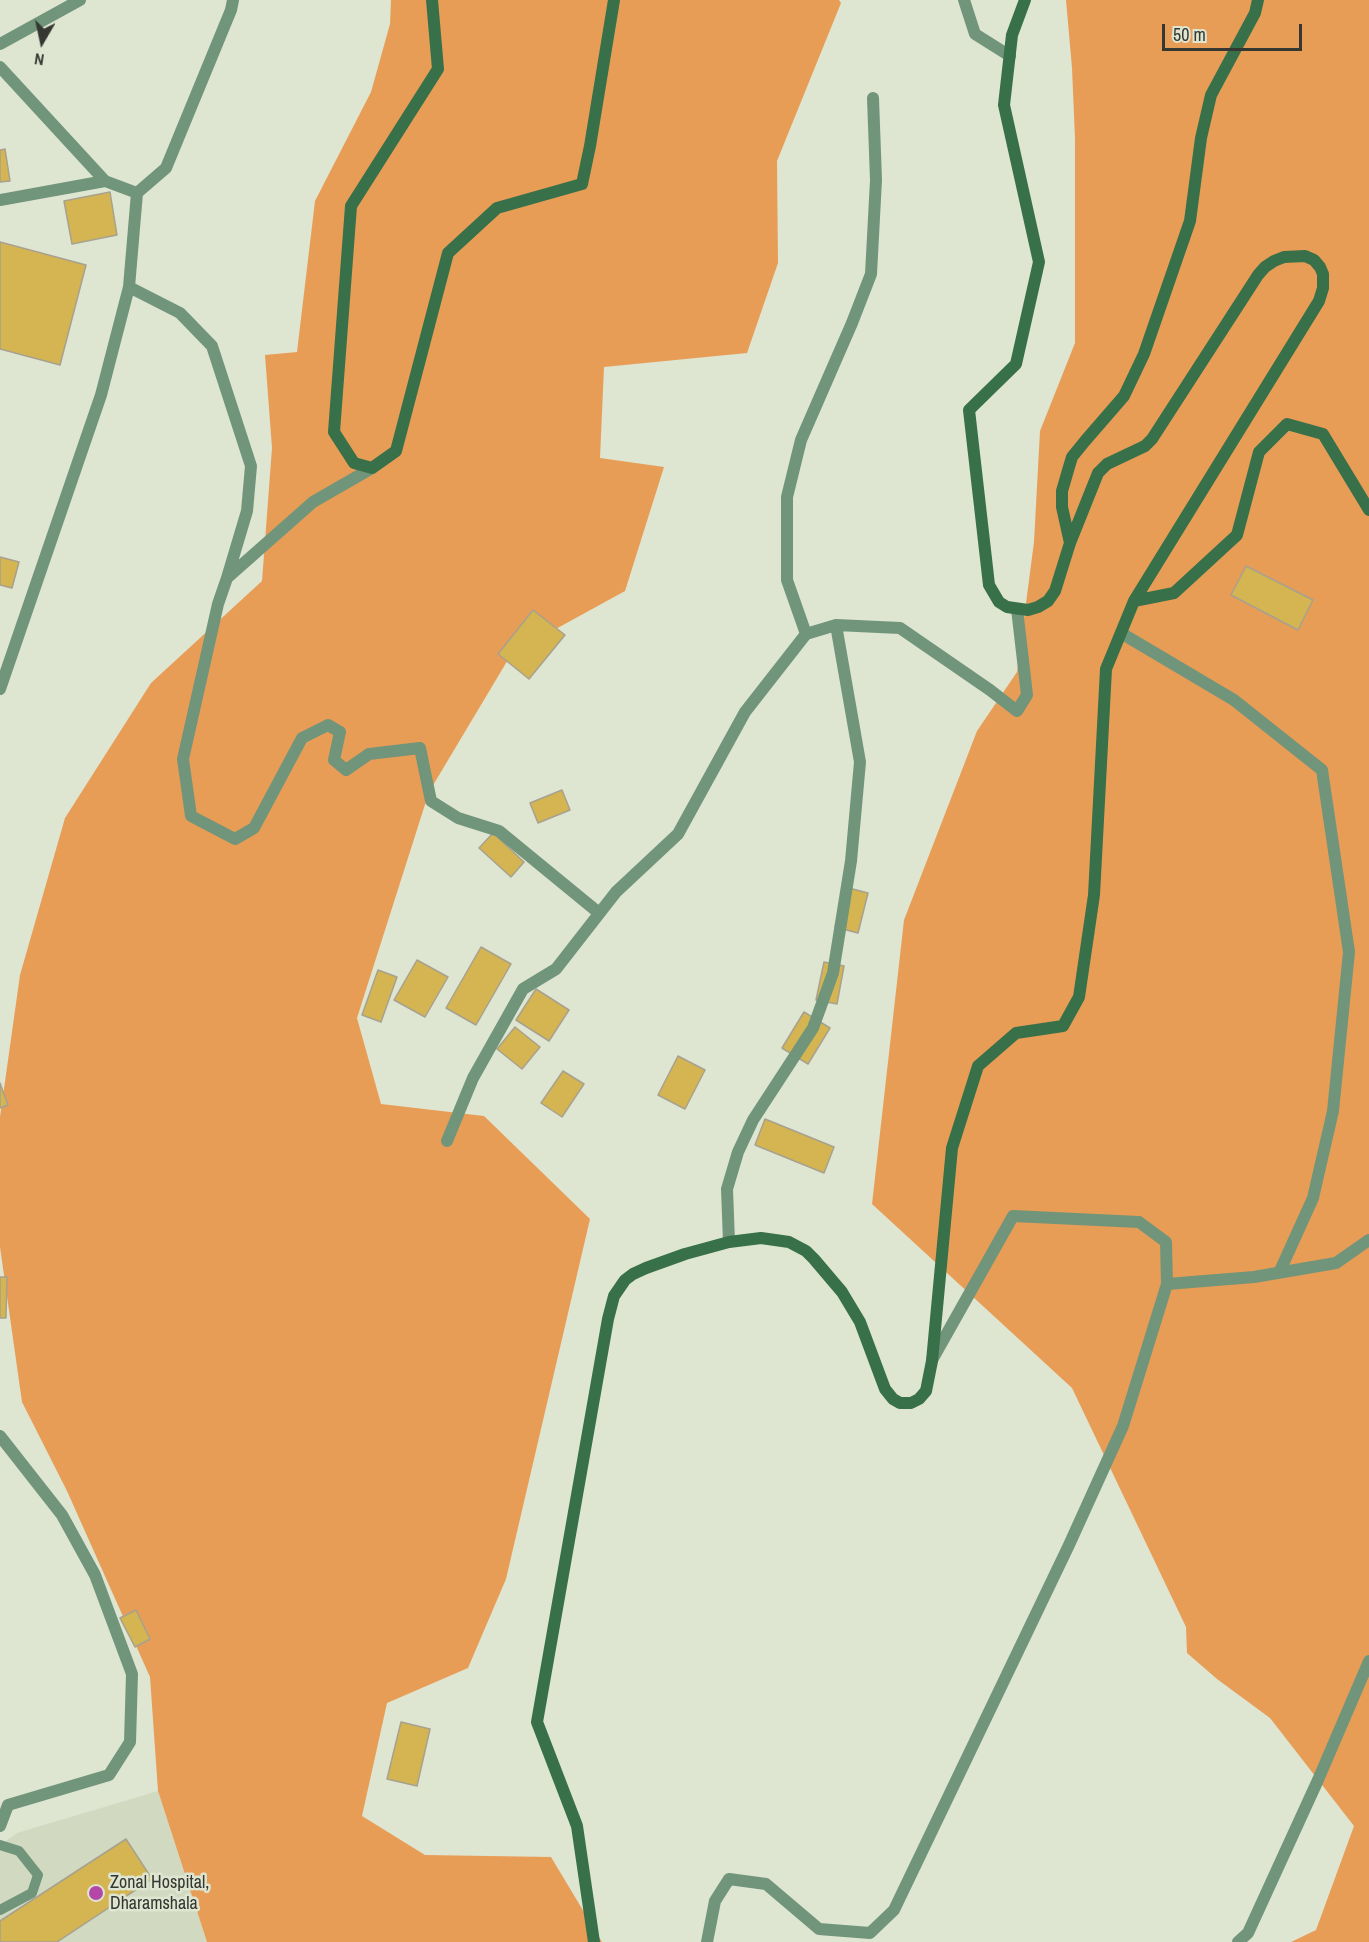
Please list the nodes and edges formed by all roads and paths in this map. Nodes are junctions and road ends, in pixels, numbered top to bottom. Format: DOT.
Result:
graph roads {
  1 [pos="80,0"];
  2 [pos="233,0"];
  3 [pos="432,0"];
  4 [pos="614,0"];
  5 [pos="964,0"];
  6 [pos="1025,0"];
  7 [pos="1258,0"];
  8 [pos="0,44"];
  9 [pos="1010,56"];
  10 [pos="0,67"];
  11 [pos="873,98"];
  12 [pos="105,181"];
  13 [pos="137,193"];
  14 [pos="0,200"];
  15 [pos="129,287"];
  16 [pos="372,468"];
  17 [pos="1369,510"];
  18 [pos="1070,543"];
  19 [pos="227,578"];
  20 [pos="1134,601"];
  21 [pos="1017,609"];
  22 [pos="836,625"];
  23 [pos="1121,633"];
  24 [pos="806,634"];
  25 [pos="0,689"];
  26 [pos="599,913"];
  27 [pos="447,1141"];
  28 [pos="1369,1240"];
  29 [pos="729,1242"];
  30 [pos="1279,1273"];
  31 [pos="1167,1284"];
  32 [pos="932,1361"];
  33 [pos="0,1436"];
  34 [pos="1369,1661"];
  35 [pos="0,1826"];
  36 [pos="0,1845"];
  37 [pos="0,1910"];
  38 [pos="594,1942"];
  39 [pos="707,1942"];
  40 [pos="1238,1942"];
  1 -- 8 [label="street"];
  2 -- 13 [label="street"];
  3 -- 16 [label="street"];
  4 -- 16 [label="street"];
  5 -- 9 [label="street"];
  6 -- 9 [label="street"];
  7 -- 18 [label="street"];
  9 -- 21 [label="street"];
  10 -- 12 [label="street"];
  11 -- 24 [label="street"];
  12 -- 13 [label="street"];
  12 -- 14 [label="street"];
  13 -- 15 [label="street"];
  15 -- 19 [label="street"];
  15 -- 25 [label="street"];
  16 -- 19 [label="street"];
  17 -- 20 [label="street"];
  18 -- 20 [label="street"];
  18 -- 21 [label="street"];
  19 -- 26 [label="street"];
  20 -- 23 [label="street"];
  21 -- 22 [label="street"];
  22 -- 24 [label="street"];
  22 -- 29 [label="street"];
  23 -- 30 [label="street"];
  23 -- 32 [label="street"];
  24 -- 26 [label="street"];
  26 -- 27 [label="street"];
  28 -- 30 [label="street"];
  29 -- 32 [label="street"];
  29 -- 38 [label="street"];
  30 -- 31 [label="street"];
  31 -- 32 [label="street"];
  31 -- 39 [label="street"];
  33 -- 35 [label="street"];
  34 -- 40 [label="street"];
  36 -- 37 [label="lane"];
}
